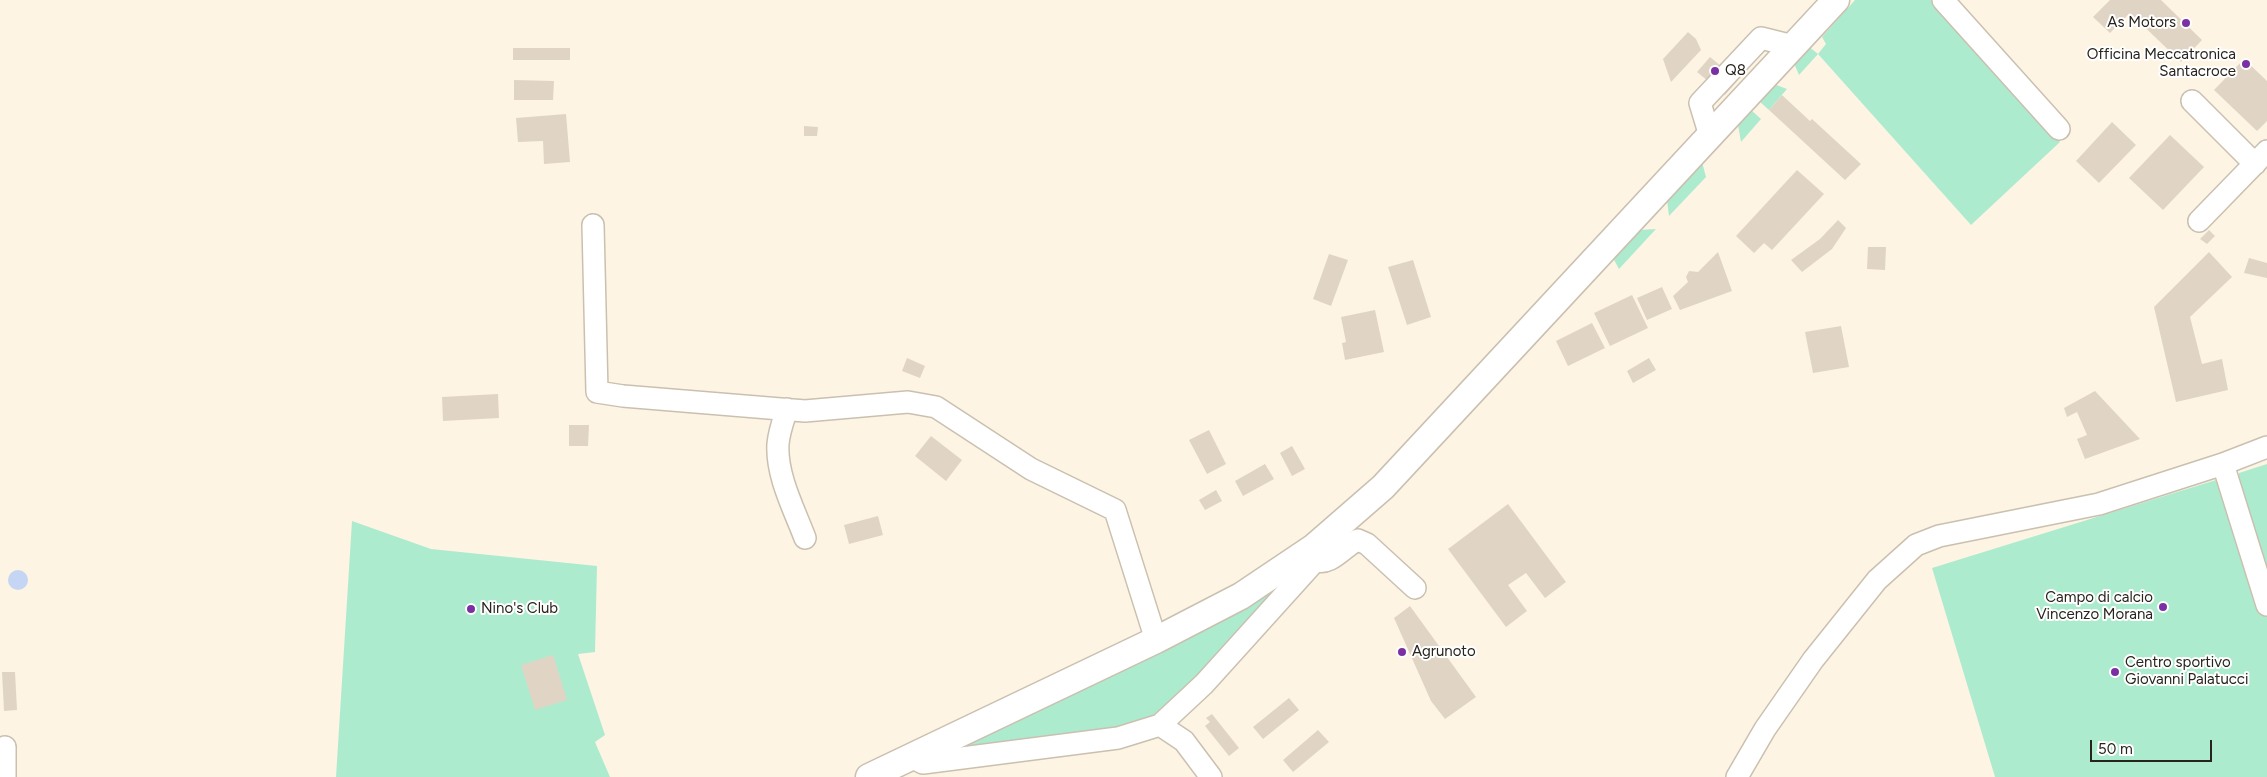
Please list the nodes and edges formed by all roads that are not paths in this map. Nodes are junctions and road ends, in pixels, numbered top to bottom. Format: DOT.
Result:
graph roads {
  1 [pos="1836,0"];
  2 [pos="1943,0"];
  3 [pos="2192,102"];
  4 [pos="2059,129"];
  5 [pos="2261,158"];
  6 [pos="2199,221"];
  7 [pos="593,225"];
  8 [pos="787,410"];
  9 [pos="2267,448"];
  10 [pos="2223,464"];
  11 [pos="805,538"];
  12 [pos="1315,553"];
  13 [pos="1415,588"];
  14 [pos="2267,605"];
  15 [pos="1156,640"];
  16 [pos="1160,725"];
  17 [pos="5,747"];
  18 [pos="911,757"];
  19 [pos="5,777"];
  20 [pos="869,777"];
  21 [pos="1211,777"];
  22 [pos="1737,777"];
  1 -- 12 [label="main road"];
  2 -- 4 [label="street"];
  3 -- 5 [label="street"];
  5 -- 6 [label="street"];
  7 -- 8 [label="street"];
  8 -- 11 [label="street"];
  8 -- 15 [label="street"];
  9 -- 10 [label="street"];
  10 -- 14 [label="street"];
  10 -- 22 [label="street"];
  12 -- 13 [label="street"];
  12 -- 15 [label="main road"];
  12 -- 16 [label="street"];
  15 -- 18 [label="main road"];
  16 -- 18 [label="street"];
  16 -- 21 [label="street"];
  17 -- 19 [label="street"];
  18 -- 20 [label="main road"];
}
